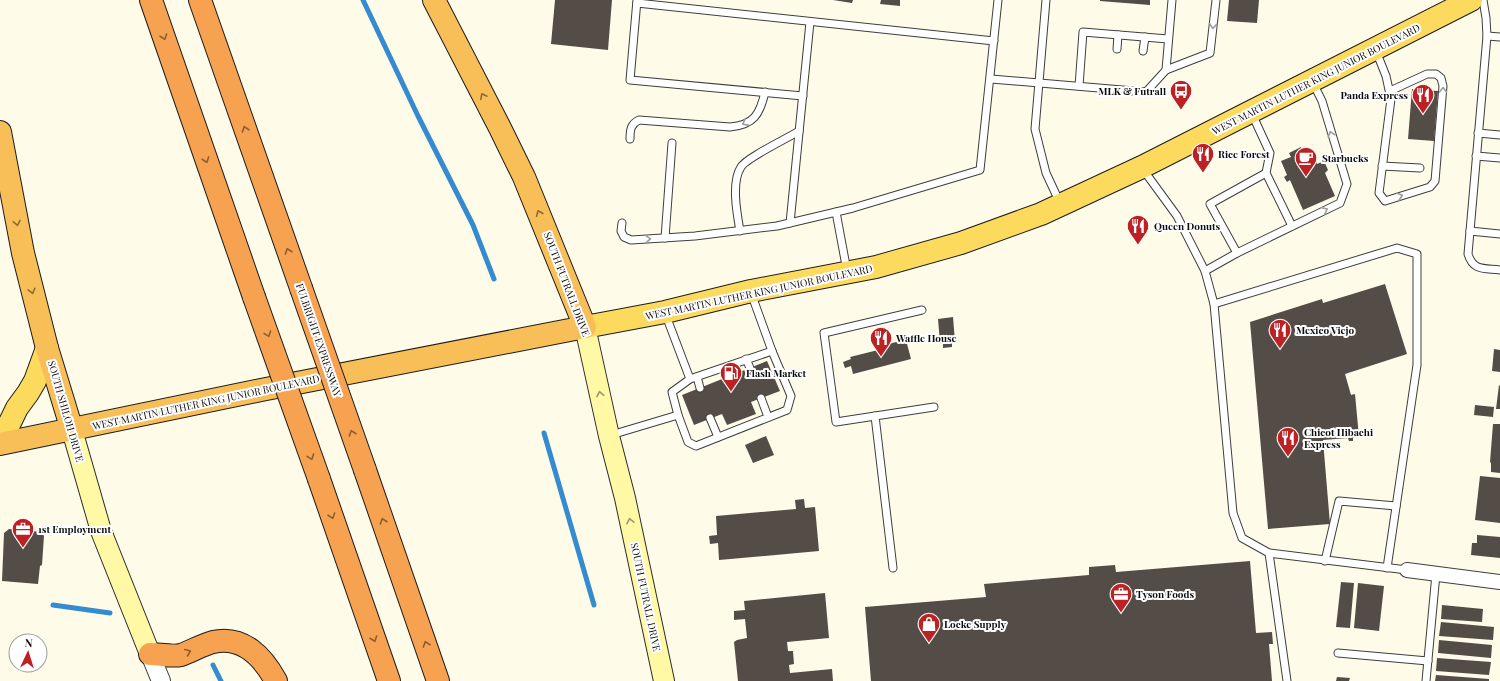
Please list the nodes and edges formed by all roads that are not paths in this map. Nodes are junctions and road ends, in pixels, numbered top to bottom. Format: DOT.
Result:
graph roads {
  1 [pos="151,0"];
  2 [pos="200,0"];
  3 [pos="434,0"];
  4 [pos="998,0"];
  5 [pos="1046,0"];
  6 [pos="1172,0"];
  7 [pos="1216,0"];
  8 [pos="1471,0"];
  9 [pos="1483,0"];
  10 [pos="637,2"];
  11 [pos="810,22"];
  12 [pos="1118,35"];
  13 [pos="1487,36"];
  14 [pos="1144,37"];
  15 [pos="1500,37"];
  16 [pos="1168,39"];
  17 [pos="994,40"];
  18 [pos="1117,49"];
  19 [pos="1374,49"];
  20 [pos="1143,52"];
  21 [pos="1166,70"];
  22 [pos="990,79"];
  23 [pos="1312,80"];
  24 [pos="1038,83"];
  25 [pos="1079,86"];
  26 [pos="1390,91"];
  27 [pos="765,92"];
  28 [pos="803,96"];
  29 [pos="1251,112"];
  30 [pos="799,131"];
  31 [pos="0,132"];
  32 [pos="1478,134"];
  33 [pos="1500,136"];
  34 [pos="630,138"];
  35 [pos="672,142"];
  36 [pos="1476,156"];
  37 [pos="1500,158"];
  38 [pos="1382,166"];
  39 [pos="1142,168"];
  40 [pos="1420,168"];
  41 [pos="1266,173"];
  42 [pos="1061,204"];
  43 [pos="836,212"];
  44 [pos="622,223"];
  45 [pos="790,223"];
  46 [pos="1292,226"];
  47 [pos="740,231"];
  48 [pos="1470,232"];
  49 [pos="1500,234"];
  50 [pos="664,238"];
  51 [pos="1238,253"];
  52 [pos="1500,270"];
  53 [pos="1205,271"];
  54 [pos="847,272"];
  55 [pos="751,292"];
  56 [pos="1214,304"];
  57 [pos="922,310"];
  58 [pos="665,312"];
  59 [pos="585,327"];
  60 [pos="47,348"];
  61 [pos="772,351"];
  62 [pos="746,359"];
  63 [pos="750,368"];
  64 [pos="693,378"];
  65 [pos="700,388"];
  66 [pos="761,398"];
  67 [pos="934,407"];
  68 [pos="678,415"];
  69 [pos="876,416"];
  70 [pos="768,417"];
  71 [pos="710,418"];
  72 [pos="72,430"];
  73 [pos="608,436"];
  74 [pos="718,437"];
  75 [pos="0,444"];
  76 [pos="1396,506"];
  77 [pos="1269,553"];
  78 [pos="1325,561"];
  79 [pos="893,568"];
  80 [pos="1387,568"];
  81 [pos="1407,570"];
  82 [pos="1436,574"];
  83 [pos="1500,582"];
  84 [pos="1338,653"];
  85 [pos="150,654"];
  86 [pos="1428,661"];
  87 [pos="161,681"];
  88 [pos="276,681"];
  89 [pos="389,681"];
  90 [pos="438,681"];
  91 [pos="664,681"];
  92 [pos="1287,681"];
  93 [pos="1426,681"];
  1 -- 89 [label="highway, one-way, bridge"];
  90 -- 2 [label="highway, FULBRIGHT EXPRESSWAY, one-way, bridge"];
  59 -- 3 [label="highway, SOUTH FUTRALL DRIVE, one-way"];
  4 -- 17 [label="lane"];
  5 -- 24 [label="lane"];
  6 -- 16 [label="lane"];
  7 -- 21 [label="lane, one-way"];
  8 -- 19 [label="main road, WEST MARTIN LUTHER KING JUNIOR BOULEVARD"];
  9 -- 13 [label="lane"];
  10 -- 11 [label="lane"];
  10 -- 27 [label="lane"];
  11 -- 17 [label="lane"];
  11 -- 28 [label="lane"];
  12 -- 14 [label="lane"];
  12 -- 18 [label="lane"];
  12 -- 25 [label="lane"];
  13 -- 15 [label="lane"];
  13 -- 32 [label="lane"];
  14 -- 16 [label="lane"];
  14 -- 20 [label="lane"];
  16 -- 21 [label="lane"];
  17 -- 22 [label="lane"];
  19 -- 23 [label="main road, WEST MARTIN LUTHER KING JUNIOR BOULEVARD"];
  19 -- 26 [label="lane"];
  21 -- 25 [label="lane"];
  22 -- 24 [label="lane"];
  22 -- 43 [label="lane"];
  23 -- 29 [label="main road, WEST MARTIN LUTHER KING JUNIOR BOULEVARD"];
  46 -- 23 [label="lane, one-way"];
  24 -- 25 [label="lane"];
  24 -- 42 [label="lane"];
  26 -- 38 [label="lane"];
  38 -- 26 [label="lane, one-way"];
  27 -- 28 [label="lane"];
  27 -- 34 [label="lane, one-way"];
  28 -- 30 [label="lane"];
  29 -- 39 [label="main road, WEST MARTIN LUTHER KING JUNIOR BOULEVARD"];
  29 -- 41 [label="lane"];
  30 -- 45 [label="lane"];
  30 -- 47 [label="lane"];
  31 -- 60 [label="highway, SOUTH SHILOH DRIVE, one-way"];
  32 -- 33 [label="lane"];
  32 -- 36 [label="lane"];
  35 -- 50 [label="lane"];
  36 -- 37 [label="lane"];
  36 -- 48 [label="lane"];
  38 -- 40 [label="lane"];
  39 -- 42 [label="main road, WEST MARTIN LUTHER KING JUNIOR BOULEVARD"];
  39 -- 53 [label="lane"];
  41 -- 46 [label="lane"];
  41 -- 51 [label="lane"];
  42 -- 54 [label="main road, WEST MARTIN LUTHER KING JUNIOR BOULEVARD"];
  43 -- 45 [label="lane"];
  43 -- 54 [label="lane"];
  44 -- 50 [label="lane, one-way"];
  45 -- 47 [label="lane"];
  46 -- 51 [label="lane"];
  47 -- 50 [label="lane"];
  48 -- 49 [label="lane"];
  48 -- 52 [label="lane"];
  51 -- 53 [label="lane"];
  53 -- 56 [label="lane"];
  54 -- 55 [label="main road, WEST MARTIN LUTHER KING JUNIOR BOULEVARD"];
  55 -- 58 [label="main road, WEST MARTIN LUTHER KING JUNIOR BOULEVARD"];
  55 -- 61 [label="lane"];
  56 -- 76 [label="lane"];
  56 -- 77 [label="lane"];
  57 -- 69 [label="lane"];
  58 -- 59 [label="main road, WEST MARTIN LUTHER KING JUNIOR BOULEVARD"];
  58 -- 64 [label="lane"];
  59 -- 72 [label="highway, WEST MARTIN LUTHER KING JUNIOR BOULEVARD"];
  73 -- 59 [label="main road, SOUTH FUTRALL DRIVE, one-way"];
  60 -- 72 [label="highway, SOUTH SHILOH DRIVE"];
  60 -- 75 [label="main road"];
  61 -- 62 [label="lane"];
  61 -- 70 [label="lane"];
  62 -- 63 [label="lane"];
  62 -- 64 [label="lane"];
  64 -- 65 [label="lane"];
  64 -- 68 [label="lane"];
  66 -- 70 [label="lane"];
  67 -- 69 [label="lane"];
  68 -- 73 [label="lane"];
  68 -- 74 [label="lane"];
  69 -- 79 [label="lane"];
  70 -- 74 [label="lane"];
  71 -- 74 [label="lane"];
  72 -- 75 [label="highway, WEST MARTIN LUTHER KING JUNIOR BOULEVARD"];
  72 -- 85 [label="main road, SOUTH SHILOH DRIVE"];
  91 -- 73 [label="main road, SOUTH FUTRALL DRIVE, one-way"];
  76 -- 78 [label="lane"];
  76 -- 80 [label="lane"];
  77 -- 78 [label="lane"];
  77 -- 92 [label="lane"];
  78 -- 80 [label="lane"];
  80 -- 81 [label="lane"];
  81 -- 82 [label="street"];
  82 -- 83 [label="street"];
  82 -- 86 [label="lane"];
  84 -- 86 [label="lane"];
  85 -- 87 [label="street, SOUTH SHILOH DRIVE"];
  85 -- 88 [label="highway, one-way"];
  86 -- 93 [label="lane"];
}
